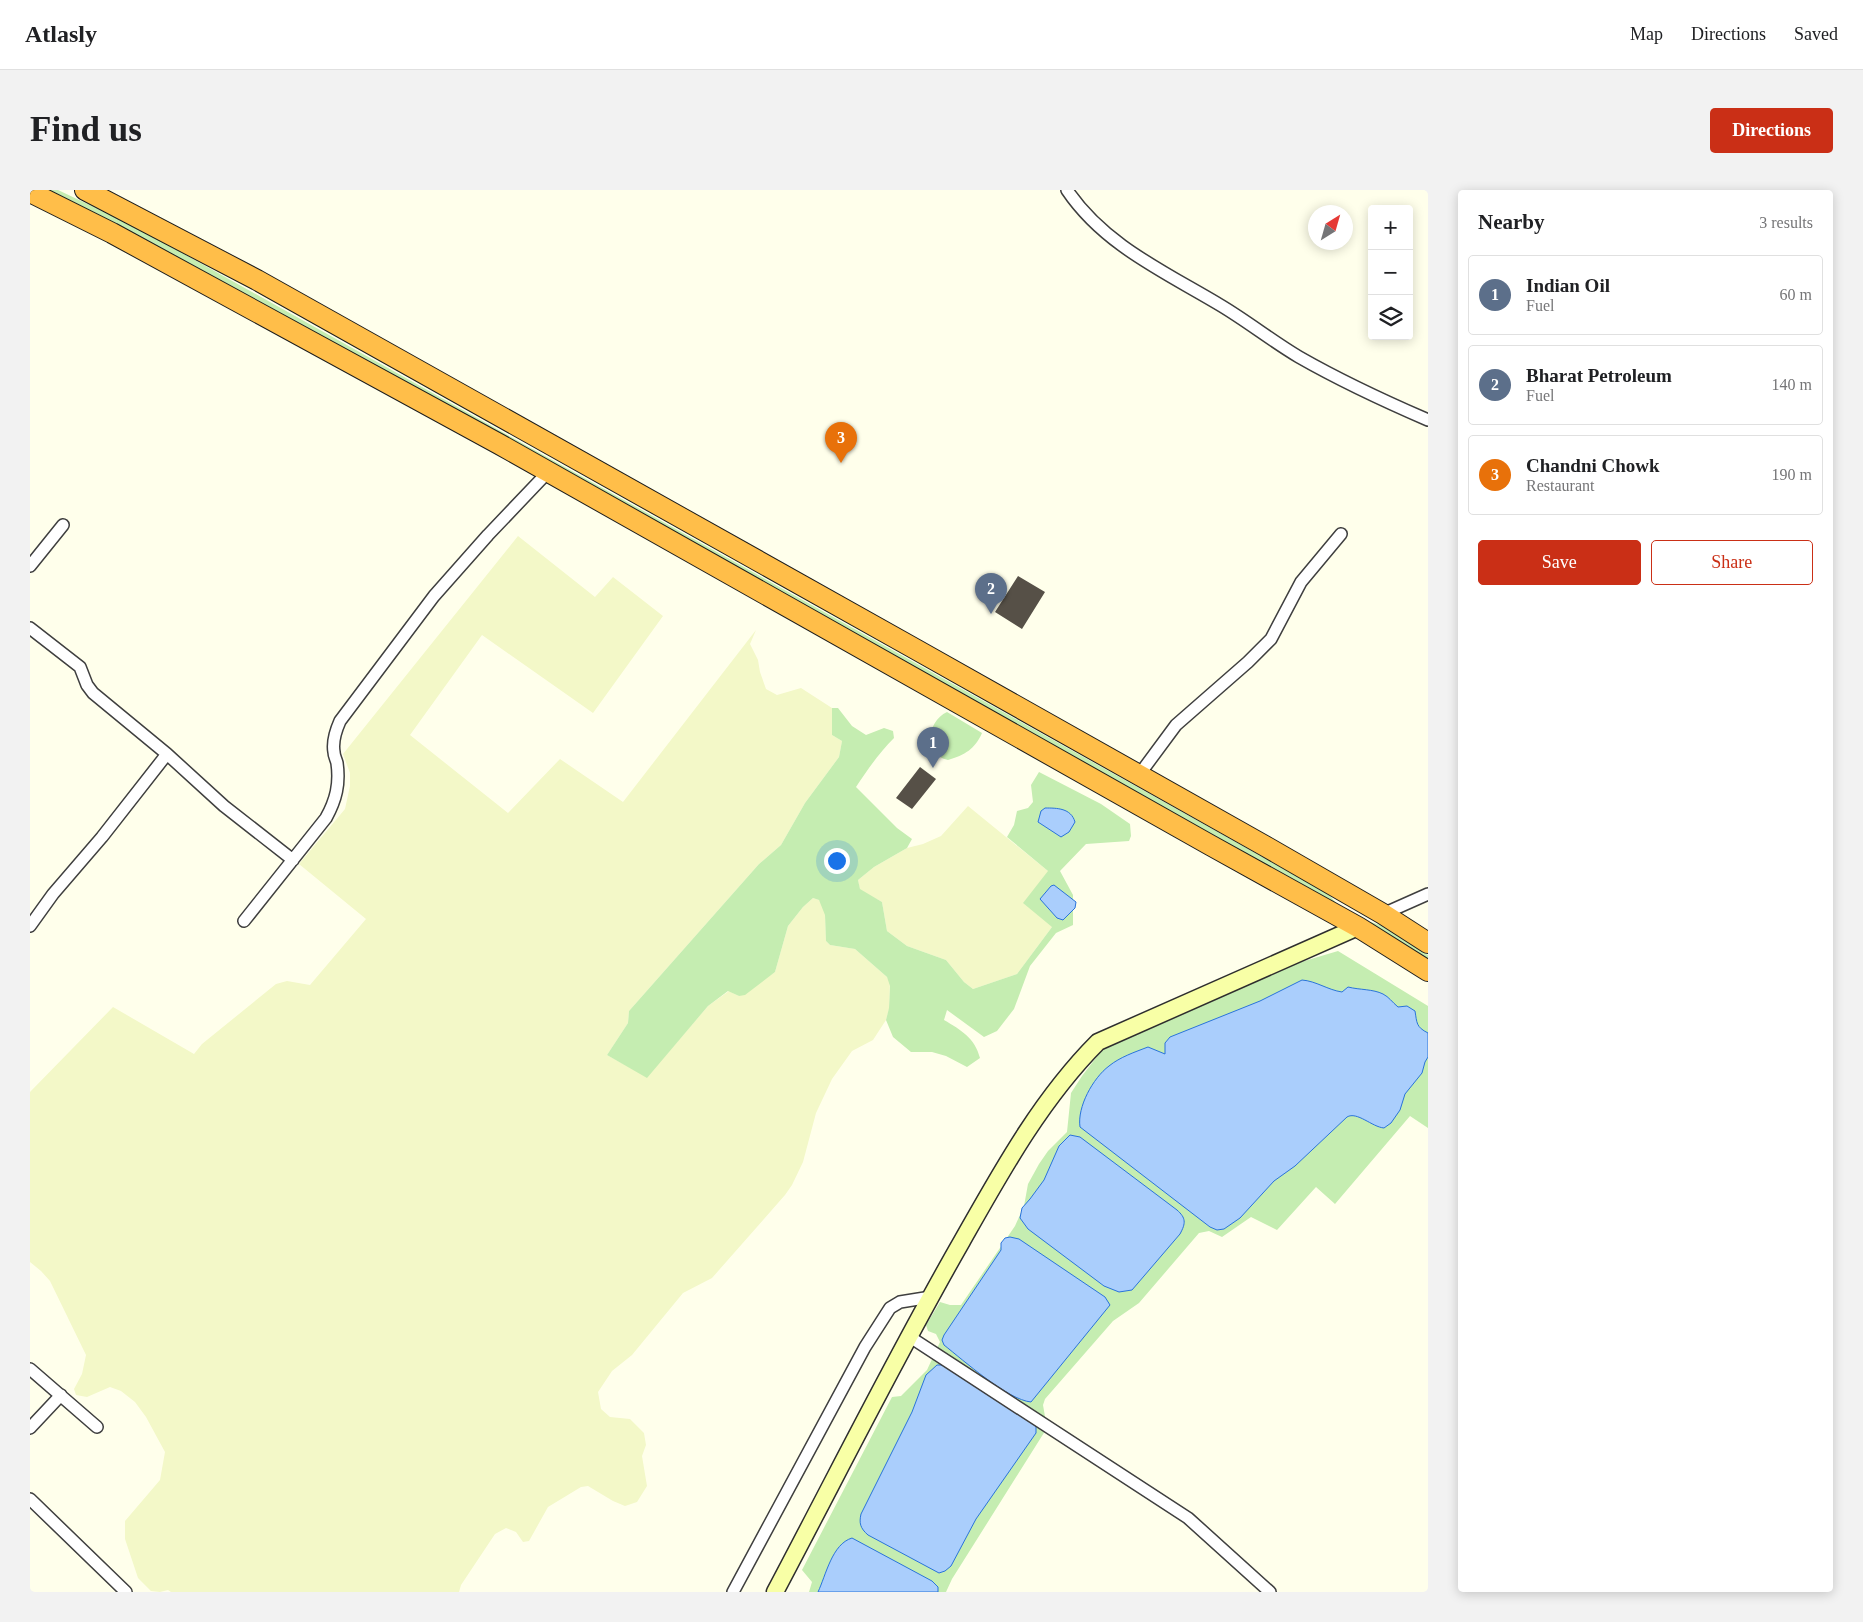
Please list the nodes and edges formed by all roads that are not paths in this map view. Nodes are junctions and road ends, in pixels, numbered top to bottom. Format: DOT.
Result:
graph roads {
  1 [pos="85,190"];
  2 [pos="1067,190"];
  3 [pos="30,192"];
  4 [pos="1428,420"];
  5 [pos="548,472"];
  6 [pos="63,525"];
  7 [pos="1341,534"];
  8 [pos="30,566"];
  9 [pos="30,628"];
  10 [pos="167,754"];
  11 [pos="1139,775"];
  12 [pos="293,860"];
  13 [pos="1428,894"];
  14 [pos="1383,914"];
  15 [pos="244,921"];
  16 [pos="30,926"];
  17 [pos="1358,927"];
  18 [pos="1428,943"];
  19 [pos="1428,971"];
  20 [pos="931,1297"];
  21 [pos="910,1337"];
  22 [pos="30,1368"];
  23 [pos="61,1395"];
  24 [pos="97,1427"];
  25 [pos="30,1428"];
  26 [pos="30,1499"];
  27 [pos="126,1592"];
  28 [pos="733,1592"];
  29 [pos="775,1592"];
  30 [pos="1270,1592"];
  1 -- 11 [label="highway"];
  2 -- 4 [label="street"];
  3 -- 5 [label="highway"];
  5 -- 12 [label="street"];
  5 -- 17 [label="highway"];
  6 -- 8 [label="street"];
  7 -- 11 [label="street"];
  9 -- 10 [label="street"];
  10 -- 12 [label="street"];
  10 -- 16 [label="street"];
  11 -- 14 [label="highway"];
  12 -- 15 [label="street"];
  13 -- 14 [label="street"];
  14 -- 18 [label="highway"];
  17 -- 19 [label="highway"];
  17 -- 20 [label="street"];
  20 -- 21 [label="street"];
  20 -- 28 [label="street"];
  21 -- 29 [label="street"];
  21 -- 30 [label="street"];
  22 -- 23 [label="street"];
  23 -- 24 [label="street"];
  23 -- 25 [label="street"];
  26 -- 27 [label="street"];
}
